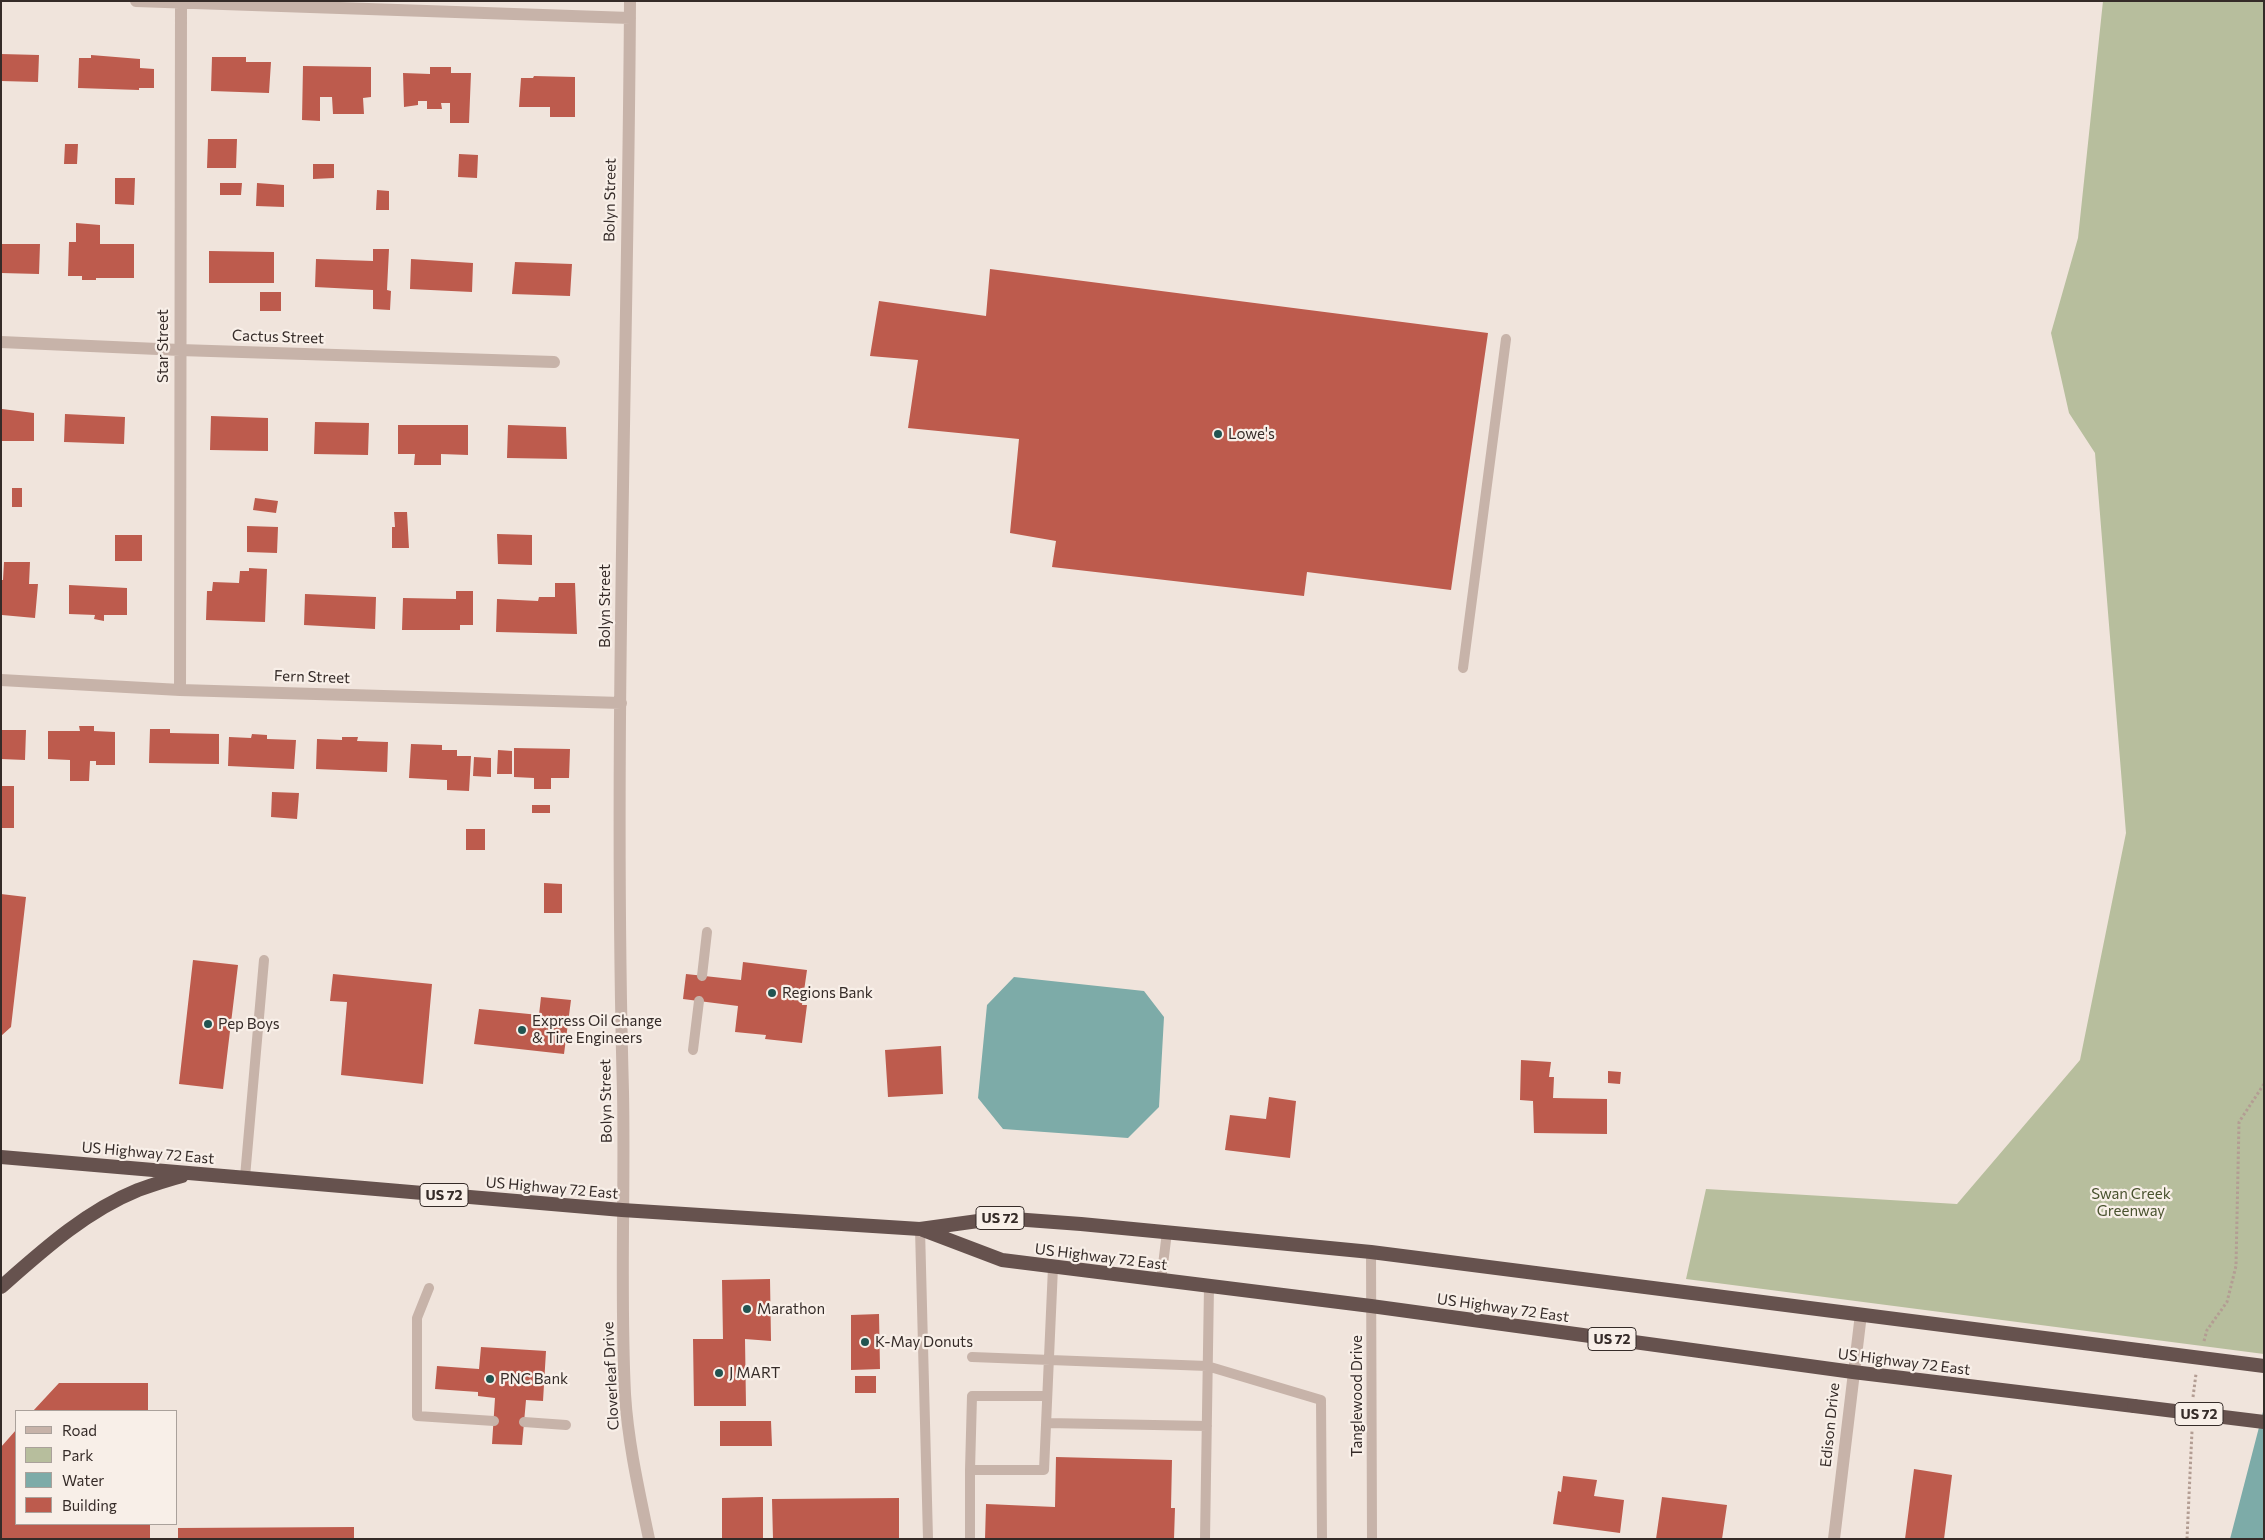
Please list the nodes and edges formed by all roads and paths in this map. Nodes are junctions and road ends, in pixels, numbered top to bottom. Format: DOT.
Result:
graph roads {
  1 [pos="136,1"];
  2 [pos="630,1"];
  3 [pos="181,3"];
  4 [pos="630,18"];
  5 [pos="1506,339"];
  6 [pos="1,342"];
  7 [pos="180,350"];
  8 [pos="554,362"];
  9 [pos="1463,668"];
  10 [pos="1,680"];
  11 [pos="180,690"];
  12 [pos="621,703"];
  13 [pos="707,932"];
  14 [pos="264,960"];
  15 [pos="702,976"];
  16 [pos="699,1001"];
  17 [pos="693,1050"];
  18 [pos="2264,1084"];
  19 [pos="1,1157"];
  20 [pos="188,1173"];
  21 [pos="245,1177"];
  22 [pos="622,1210"];
  23 [pos="920,1230"];
  24 [pos="1167,1232"];
  25 [pos="1371,1252"];
  26 [pos="1053,1267"];
  27 [pos="1161,1280"];
  28 [pos="1,1286"];
  29 [pos="1208,1286"];
  30 [pos="429,1288"];
  31 [pos="2227,1302"];
  32 [pos="1371,1306"];
  33 [pos="1861,1314"];
  34 [pos="972,1357"];
  35 [pos="1049,1360"];
  36 [pos="1207,1366"];
  37 [pos="2264,1366"];
  38 [pos="1853,1372"];
  39 [pos="1047,1396"];
  40 [pos="494,1420"];
  41 [pos="524,1422"];
  42 [pos="2264,1422"];
  43 [pos="1047,1423"];
  44 [pos="566,1425"];
  45 [pos="1207,1426"];
  46 [pos="970,1470"];
  47 [pos="649,1539"];
  48 [pos="928,1539"];
  49 [pos="970,1539"];
  50 [pos="1206,1539"];
  51 [pos="1322,1539"];
  52 [pos="1372,1539"];
  53 [pos="1834,1539"];
  1 -- 3 [label="street"];
  2 -- 4 [label="street, Bolyn Street"];
  3 -- 4 [label="street"];
  3 -- 7 [label="street, Star Street"];
  4 -- 12 [label="street, Bolyn Street"];
  5 -- 9 [label="lane"];
  6 -- 7 [label="street, Cactus Street"];
  7 -- 8 [label="street, Cactus Street"];
  7 -- 11 [label="street, Star Street"];
  10 -- 11 [label="street, Fern Street"];
  11 -- 12 [label="street, Fern Street"];
  12 -- 22 [label="street, Bolyn Street"];
  13 -- 15 [label="lane"];
  14 -- 21 [label="lane"];
  16 -- 17 [label="lane"];
  18 -- 31 [label="path"];
  19 -- 20 [label="highway, US Highway 72 East / US 72"];
  20 -- 21 [label="highway, US Highway 72 East / US 72"];
  20 -- 28 [label="highway"];
  21 -- 22 [label="highway, US Highway 72 East / US 72"];
  22 -- 23 [label="highway, US Highway 72 East / US 72"];
  22 -- 47 [label="street, Cloverleaf Drive"];
  23 -- 24 [label="highway, US Highway 72 East / US 72"];
  23 -- 26 [label="highway, US Highway 72 East / US 72"];
  23 -- 48 [label="lane"];
  24 -- 25 [label="highway, US Highway 72 East / US 72"];
  24 -- 27 [label="lane"];
  25 -- 32 [label="lane, Tanglewood Drive"];
  25 -- 33 [label="highway, US Highway 72 East / US 72"];
  26 -- 27 [label="highway, US Highway 72 East / US 72"];
  26 -- 35 [label="lane"];
  27 -- 29 [label="highway, US Highway 72 East / US 72"];
  29 -- 32 [label="highway, US Highway 72 East / US 72"];
  29 -- 36 [label="lane"];
  30 -- 40 [label="lane"];
  32 -- 38 [label="highway, US Highway 72 East / US 72"];
  32 -- 52 [label="lane, Tanglewood Drive"];
  33 -- 37 [label="highway, US Highway 72 East / US 72, bridge"];
  33 -- 38 [label="street, Edison Drive"];
  34 -- 35 [label="lane"];
  35 -- 36 [label="lane"];
  35 -- 39 [label="lane"];
  36 -- 45 [label="lane"];
  36 -- 51 [label="lane"];
  38 -- 42 [label="highway, US Highway 72 East / US 72, bridge"];
  38 -- 53 [label="street, Edison Drive"];
  39 -- 43 [label="lane"];
  39 -- 46 [label="lane"];
  41 -- 44 [label="lane"];
  43 -- 45 [label="lane"];
  43 -- 46 [label="lane"];
  45 -- 50 [label="lane"];
  46 -- 49 [label="lane"];
}
